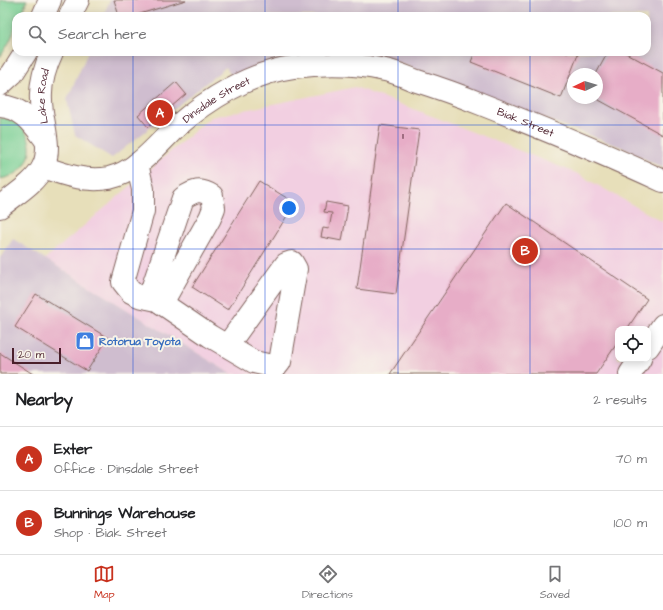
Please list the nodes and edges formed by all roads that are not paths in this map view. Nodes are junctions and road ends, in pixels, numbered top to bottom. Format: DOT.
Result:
graph roads {
  1 [pos="50,0"];
  2 [pos="78,0"];
  3 [pos="44,12"];
  4 [pos="72,12"];
  5 [pos="23,56"];
  6 [pos="51,56"];
  7 [pos="385,70"];
  8 [pos="0,85"];
  9 [pos="0,106"];
  10 [pos="47,142"];
  11 [pos="137,164"];
  12 [pos="43,167"];
  13 [pos="663,181"];
  14 [pos="23,189"];
  15 [pos="0,191"];
  16 [pos="0,207"];
  17 [pos="663,325"];
  18 [pos="651,343"];
  19 [pos="228,346"];
  20 [pos="638,362"];
  21 [pos="630,374"];
  1 -- 3 [label="street"];
  2 -- 4 [label="street"];
  5 -- 8 [label="street"];
  6 -- 10 [label="street, Lake Road"];
  7 -- 11 [label="street, Dinsdale Street"];
  7 -- 13 [label="street, Biak Street"];
  9 -- 10 [label="street"];
  10 -- 12 [label="street, Lake Road"];
  11 -- 12 [label="street, Dinsdale Street"];
  11 -- 19 [label="street"];
  12 -- 14 [label="street"];
  14 -- 15 [label="street"];
  14 -- 16 [label="street"];
  17 -- 18 [label="street"];
  20 -- 21 [label="street"];
}
